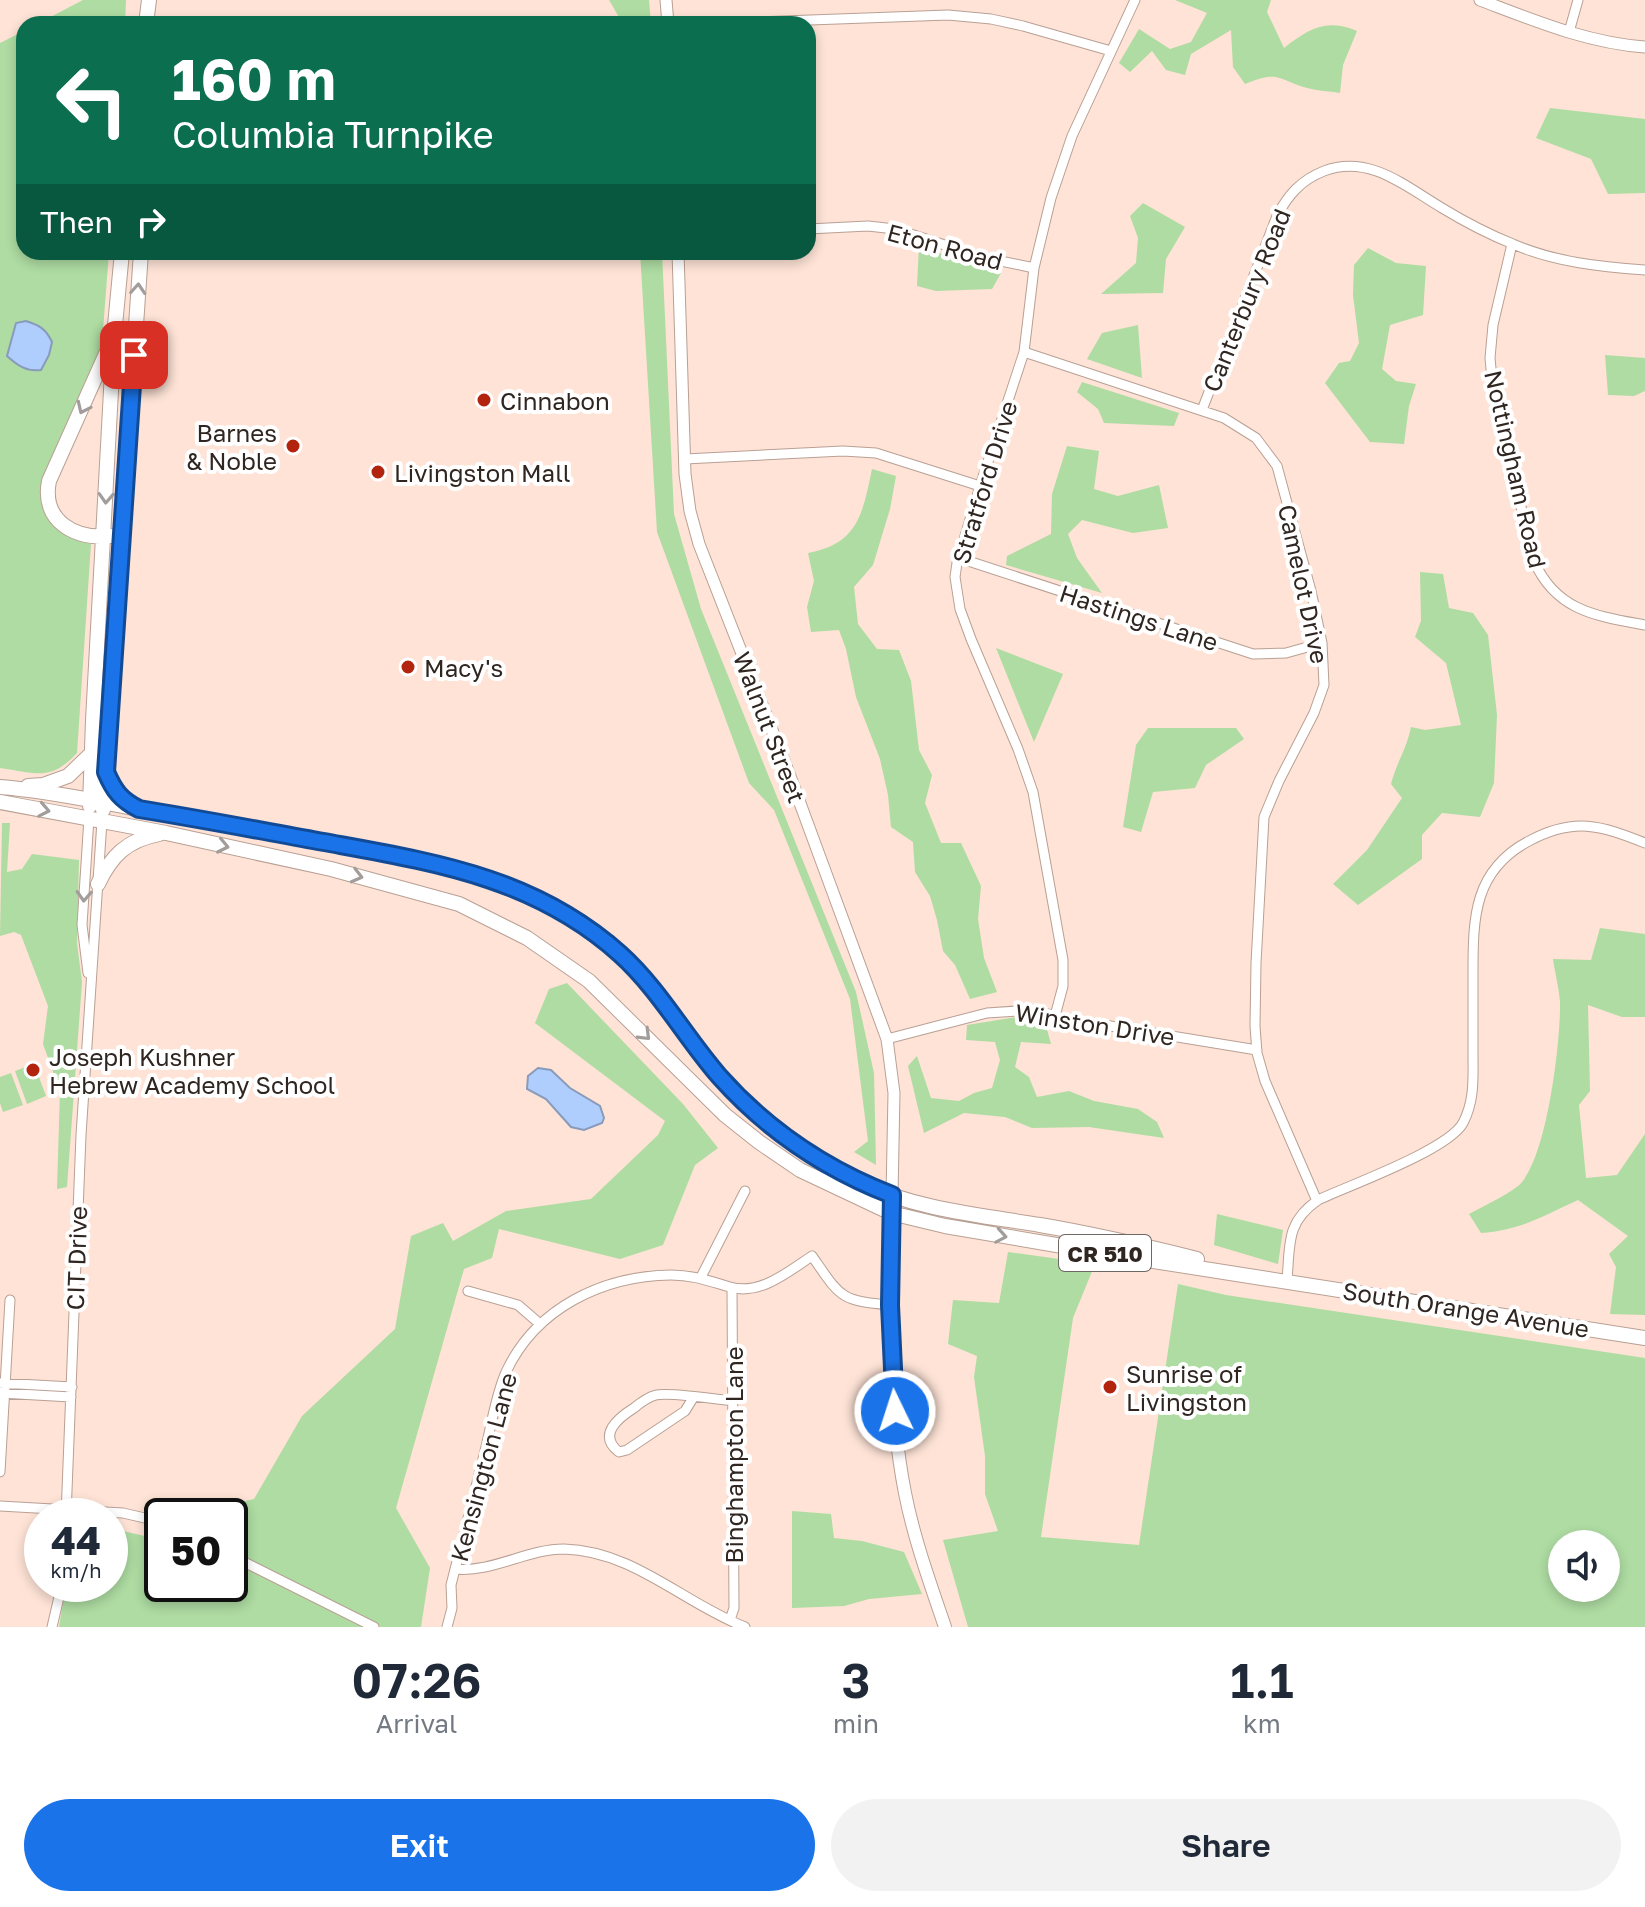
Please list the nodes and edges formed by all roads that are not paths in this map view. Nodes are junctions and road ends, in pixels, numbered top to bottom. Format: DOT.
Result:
graph roads {
  1 [pos="1135,0"];
  2 [pos="1480,0"];
  3 [pos="1578,0"];
  4 [pos="816,20"];
  5 [pos="1569,32"];
  6 [pos="1645,47"];
  7 [pos="1111,51"];
  8 [pos="816,229"];
  9 [pos="1512,244"];
  10 [pos="121,260"];
  11 [pos="140,260"];
  12 [pos="678,260"];
  13 [pos="1034,268"];
  14 [pos="1645,270"];
  15 [pos="114,336"];
  16 [pos="1024,352"];
  17 [pos="1202,410"];
  18 [pos="685,459"];
  19 [pos="980,486"];
  20 [pos="123,534"];
  21 [pos="104,537"];
  22 [pos="959,558"];
  23 [pos="1645,625"];
  24 [pos="1322,643"];
  25 [pos="93,752"];
  26 [pos="106,772"];
  27 [pos="6,787"];
  28 [pos="0,802"];
  29 [pos="97,802"];
  30 [pos="139,809"];
  31 [pos="96,820"];
  32 [pos="166,833"];
  33 [pos="1645,843"];
  34 [pos="98,884"];
  35 [pos="91,1000"];
  36 [pos="1055,1016"];
  37 [pos="887,1039"];
  38 [pos="1257,1050"];
  39 [pos="745,1191"];
  40 [pos="892,1195"];
  41 [pos="1317,1201"];
  42 [pos="891,1213"];
  43 [pos="701,1277"];
  44 [pos="1287,1281"];
  45 [pos="732,1289"];
  46 [pos="468,1291"];
  47 [pos="10,1300"];
  48 [pos="890,1305"];
  49 [pos="540,1324"];
  50 [pos="1645,1338"];
  51 [pos="2,1388"];
  52 [pos="71,1392"];
  53 [pos="693,1398"];
  54 [pos="733,1401"];
  55 [pos="0,1472"];
  56 [pos="67,1498"];
  57 [pos="0,1506"];
  58 [pos="24,1508"];
  59 [pos="248,1564"];
  60 [pos="455,1569"];
  61 [pos="58,1602"];
  62 [pos="730,1620"];
  63 [pos="52,1627"];
  64 [pos="374,1627"];
  65 [pos="447,1627"];
  66 [pos="745,1627"];
  67 [pos="945,1627"];
  1 -- 7 [label="street, Stratford Drive"];
  2 -- 5 [label="street"];
  3 -- 5 [label="street"];
  4 -- 7 [label="street"];
  5 -- 6 [label="street"];
  7 -- 13 [label="street, Stratford Drive"];
  8 -- 13 [label="street, Eton Road"];
  9 -- 14 [label="street, Canterbury Road"];
  9 -- 17 [label="street, Canterbury Road"];
  9 -- 23 [label="street, Nottingham Road"];
  10 -- 15 [label="main road"];
  20 -- 11 [label="main road, one-way"];
  12 -- 18 [label="street, Walnut Street"];
  13 -- 16 [label="street, Stratford Drive"];
  15 -- 21 [label="main road, one-way"];
  15 -- 21 [label="main road, one-way"];
  16 -- 17 [label="street, Camelot Drive"];
  16 -- 19 [label="street, Stratford Drive"];
  17 -- 24 [label="street, Camelot Drive"];
  18 -- 19 [label="street"];
  18 -- 37 [label="street, Walnut Street"];
  19 -- 22 [label="street, Stratford Drive"];
  20 -- 21 [label="main road"];
  20 -- 26 [label="main road"];
  21 -- 25 [label="main road"];
  22 -- 24 [label="street, Hastings Lane"];
  22 -- 36 [label="street, Stratford Drive"];
  24 -- 38 [label="street, Camelot Drive"];
  25 -- 27 [label="main road"];
  25 -- 29 [label="main road"];
  26 -- 29 [label="main road"];
  26 -- 30 [label="main road"];
  27 -- 29 [label="main road, CR 510"];
  28 -- 31 [label="main road, CR 510, one-way"];
  29 -- 30 [label="main road, CR 510"];
  29 -- 31 [label="main road"];
  30 -- 40 [label="main road, CR 510"];
  31 -- 32 [label="main road, CR 510"];
  31 -- 34 [label="street, CIT Drive"];
  31 -- 35 [label="street, CIT Drive, one-way"];
  32 -- 34 [label="main road"];
  32 -- 42 [label="main road, CR 510, one-way"];
  33 -- 41 [label="street"];
  34 -- 35 [label="street, CIT Drive"];
  35 -- 52 [label="street, CIT Drive"];
  36 -- 37 [label="street, Winston Drive"];
  36 -- 38 [label="street, Winston Drive"];
  37 -- 40 [label="street, Walnut Street"];
  38 -- 41 [label="street, Camelot Drive"];
  39 -- 43 [label="street"];
  40 -- 42 [label="main road"];
  40 -- 44 [label="main road, CR 510"];
  41 -- 44 [label="street"];
  42 -- 44 [label="main road, CR 510, one-way"];
  42 -- 48 [label="main road"];
  43 -- 45 [label="street, Kensington Lane"];
  43 -- 49 [label="street, Kensington Lane"];
  44 -- 50 [label="main road, South Orange Avenue / CR 510"];
  45 -- 48 [label="street"];
  45 -- 54 [label="street, Binghampton Lane"];
  46 -- 49 [label="street"];
  47 -- 51 [label="street"];
  48 -- 67 [label="main road"];
  49 -- 60 [label="street, Kensington Lane"];
  51 -- 52 [label="street"];
  51 -- 55 [label="street"];
  52 -- 56 [label="street, CIT Drive"];
  53 -- 53 [label="street"];
  53 -- 54 [label="street"];
  54 -- 62 [label="street, Binghampton Lane"];
  57 -- 58 [label="street"];
  59 -- 64 [label="street"];
  60 -- 62 [label="street"];
  60 -- 65 [label="street, Kensington Lane"];
  61 -- 63 [label="street"];
  62 -- 66 [label="street"];
}
